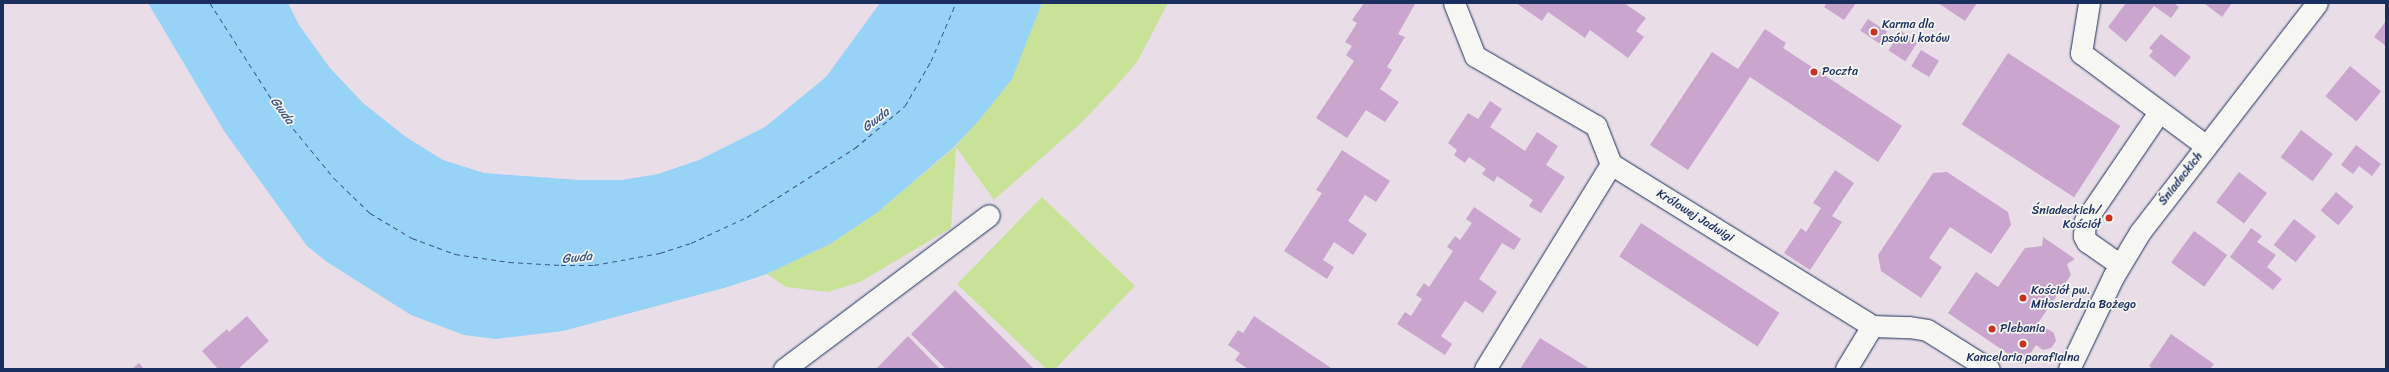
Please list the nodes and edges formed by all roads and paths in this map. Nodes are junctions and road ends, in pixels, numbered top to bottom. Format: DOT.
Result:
graph roads {
  1 [pos="1454,3"];
  2 [pos="2088,3"];
  3 [pos="2317,3"];
  4 [pos="2159,112"];
  5 [pos="2206,146"];
  6 [pos="1611,164"];
  7 [pos="989,215"];
  8 [pos="2119,264"];
  9 [pos="1872,326"];
  10 [pos="784,369"];
  11 [pos="1485,369"];
  12 [pos="1846,369"];
  13 [pos="1989,369"];
  14 [pos="2069,369"];
  1 -- 6 [label="street"];
  2 -- 4 [label="street"];
  3 -- 5 [label="street, Śniadeckich"];
  4 -- 5 [label="street"];
  4 -- 8 [label="street"];
  5 -- 8 [label="street, Śniadeckich"];
  6 -- 9 [label="street, Królowej Jadwigi"];
  6 -- 11 [label="street"];
  7 -- 10 [label="street"];
  8 -- 14 [label="street, Śniadeckich"];
  9 -- 12 [label="street"];
  9 -- 13 [label="street"];
}
